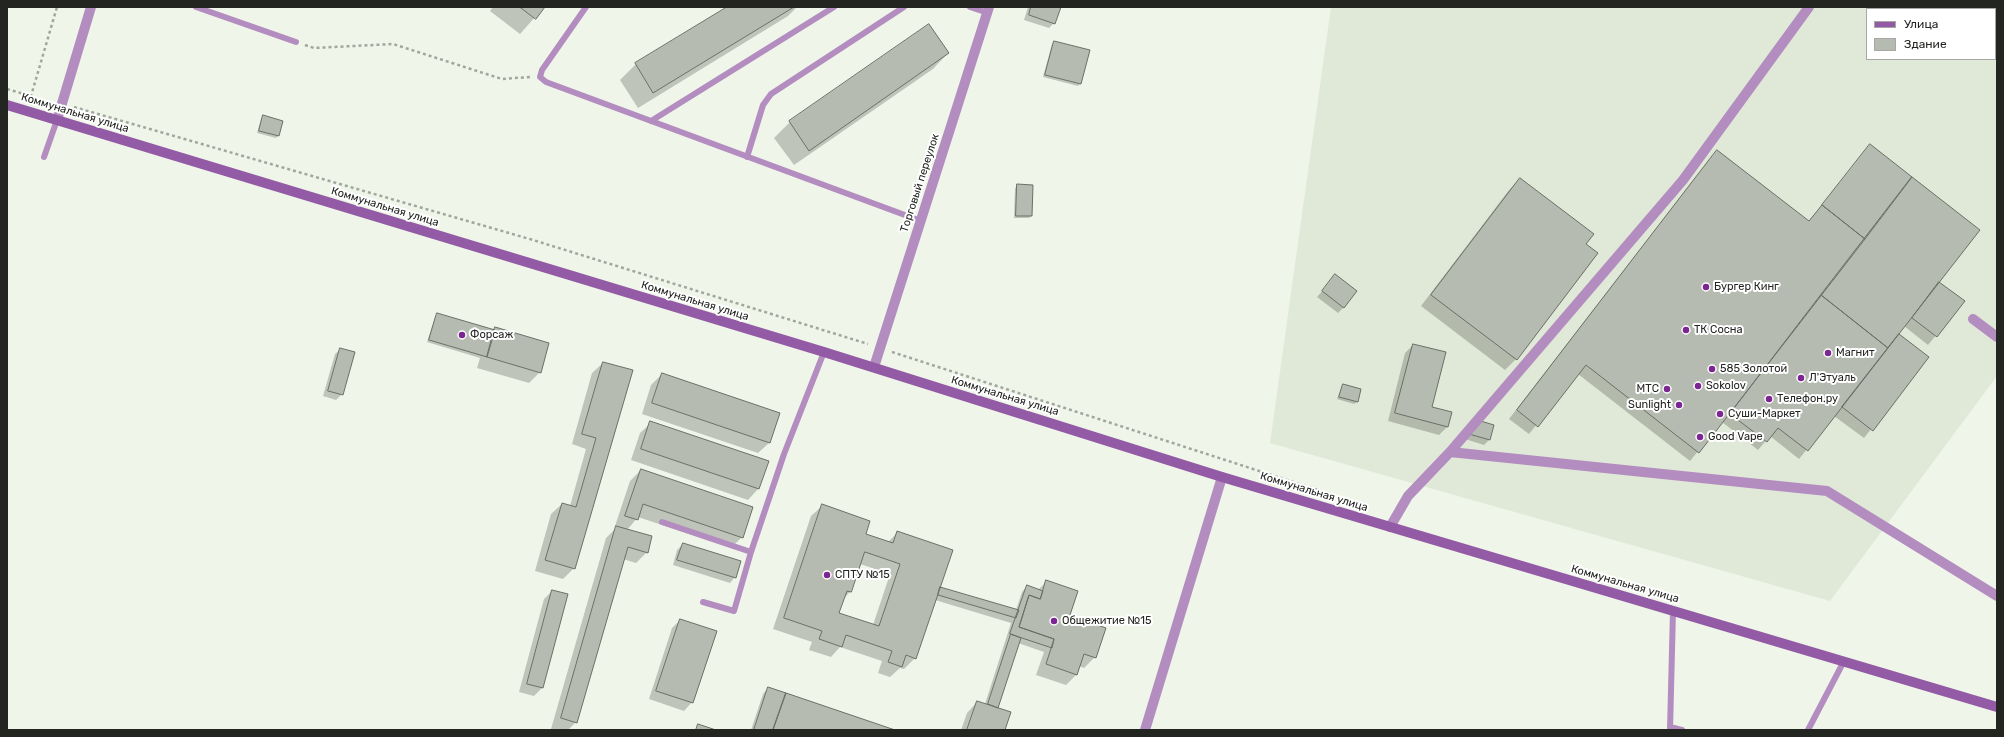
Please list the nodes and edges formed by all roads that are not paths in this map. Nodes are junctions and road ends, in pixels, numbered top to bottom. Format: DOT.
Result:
graph roads {
  1 [pos="91,7"];
  2 [pos="196,7"];
  3 [pos="586,7"];
  4 [pos="834,7"];
  5 [pos="904,7"];
  6 [pos="970,7"];
  7 [pos="1809,7"];
  8 [pos="988,10"];
  9 [pos="296,42"];
  10 [pos="7,105"];
  11 [pos="56,120"];
  12 [pos="651,121"];
  13 [pos="747,156"];
  14 [pos="44,157"];
  15 [pos="921,221"];
  16 [pos="1973,319"];
  17 [pos="1997,337"];
  18 [pos="824,352"];
  19 [pos="874,367"];
  20 [pos="1450,452"];
  21 [pos="1222,477"];
  22 [pos="662,522"];
  23 [pos="1390,527"];
  24 [pos="751,552"];
  25 [pos="1997,596"];
  26 [pos="703,602"];
  27 [pos="1673,611"];
  28 [pos="1844,661"];
  29 [pos="1997,707"];
  30 [pos="1670,728"];
  31 [pos="1145,730"];
  32 [pos="1682,730"];
  33 [pos="1808,730"];
  1 -- 11 [label="street"];
  2 -- 9 [label="lane"];
  3 -- 12 [label="lane"];
  4 -- 12 [label="lane"];
  5 -- 13 [label="lane"];
  6 -- 8 [label="lane"];
  7 -- 20 [label="street"];
  8 -- 15 [label="street, Торговый переулок"];
  10 -- 11 [label="main road, Коммунальная улица"];
  11 -- 14 [label="lane"];
  11 -- 18 [label="main road, Коммунальная улица"];
  12 -- 13 [label="lane"];
  13 -- 15 [label="lane"];
  15 -- 19 [label="street, Торговый переулок"];
  16 -- 17 [label="street"];
  18 -- 19 [label="main road, Коммунальная улица"];
  18 -- 24 [label="lane"];
  19 -- 21 [label="main road, Коммунальная улица"];
  20 -- 23 [label="street"];
  20 -- 25 [label="street"];
  21 -- 23 [label="main road, Коммунальная улица"];
  21 -- 31 [label="street"];
  22 -- 24 [label="lane"];
  23 -- 27 [label="main road, Коммунальная улица"];
  24 -- 26 [label="lane"];
  27 -- 28 [label="main road, Коммунальная улица"];
  27 -- 30 [label="lane"];
  28 -- 29 [label="main road, Коммунальная улица"];
  28 -- 33 [label="lane"];
  30 -- 32 [label="lane"];
}
